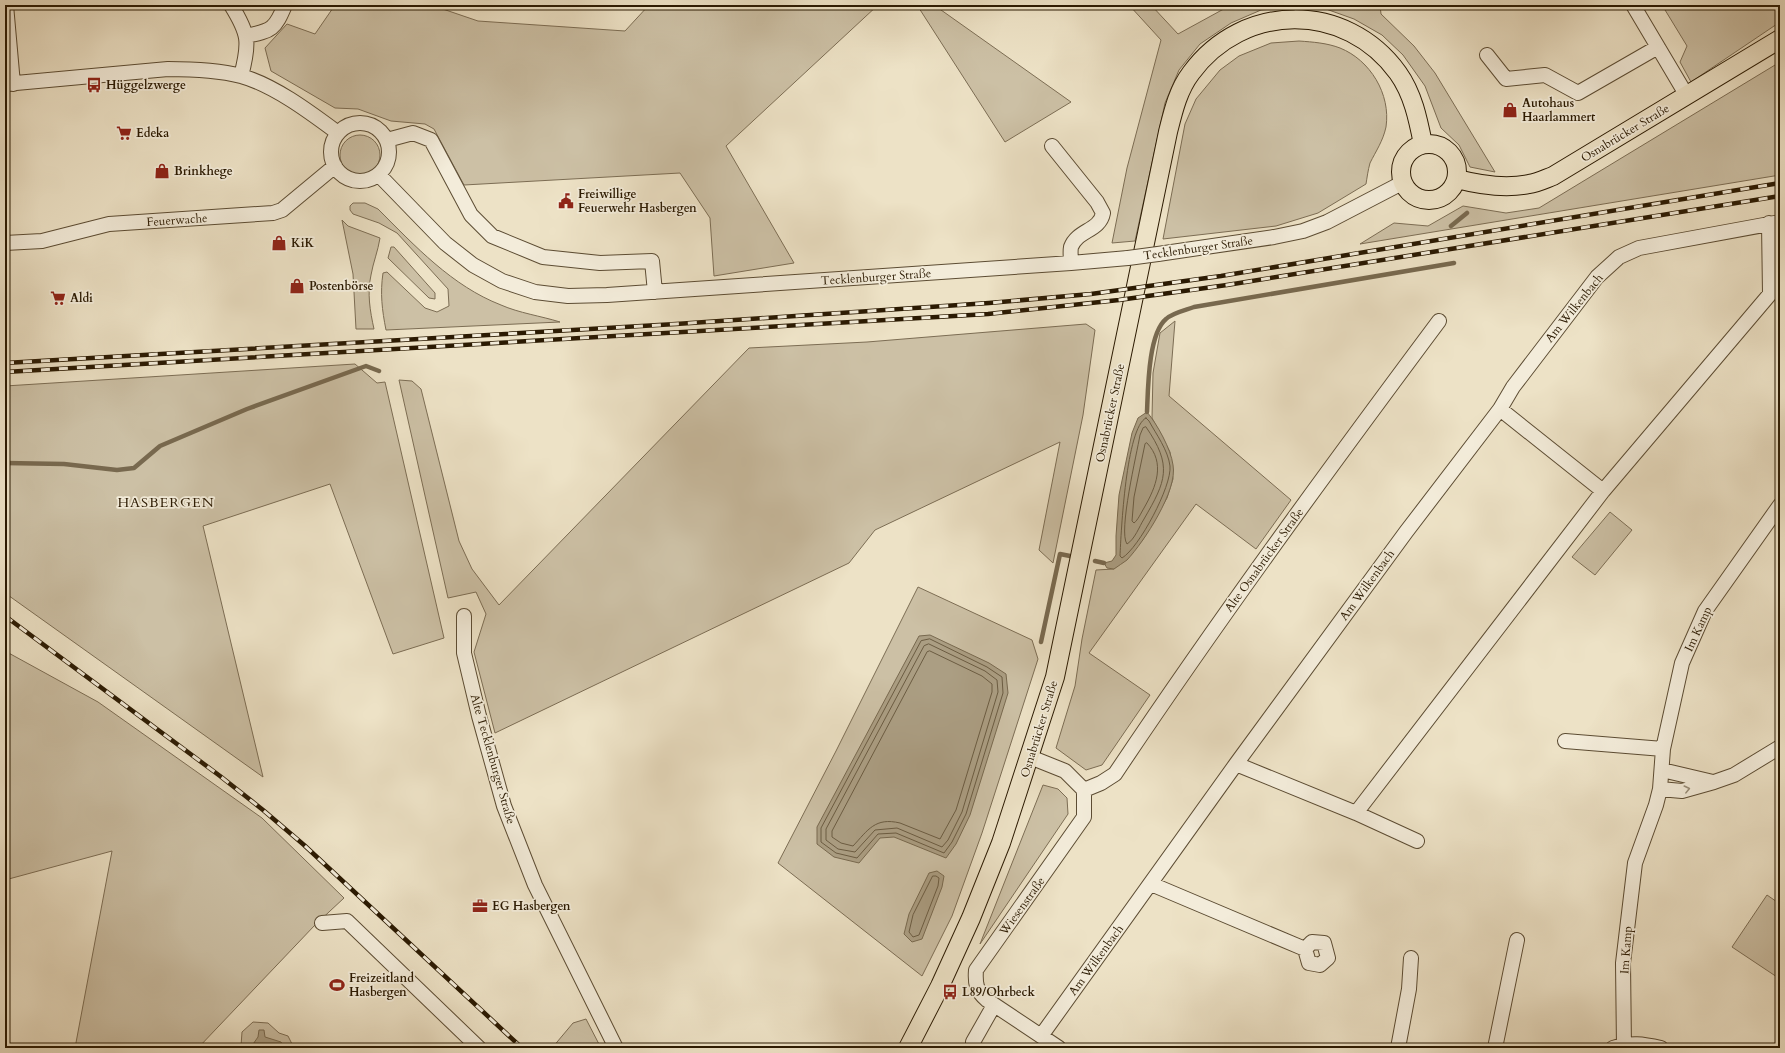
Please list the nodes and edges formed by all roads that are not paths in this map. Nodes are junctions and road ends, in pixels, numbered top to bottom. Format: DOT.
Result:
graph roads {
  1 [pos="6,5"];
  2 [pos="231,5"];
  3 [pos="285,5"];
  4 [pos="1632,5"];
  5 [pos="246,36"];
  6 [pos="1780,39"];
  7 [pos="1658,47"];
  8 [pos="1487,55"];
  9 [pos="241,76"];
  10 [pos="9,84"];
  11 [pos="1687,96"];
  12 [pos="338,134"];
  13 [pos="387,140"];
  14 [pos="1423,144"];
  15 [pos="1052,146"];
  16 [pos="335,166"];
  17 [pos="379,175"];
  18 [pos="1457,179"];
  19 [pos="1402,183"];
  20 [pos="1775,223"];
  21 [pos="5,243"];
  22 [pos="1071,264"];
  23 [pos="655,292"];
  24 [pos="1439,322"];
  25 [pos="1500,409"];
  26 [pos="1603,491"];
  27 [pos="1780,505"];
  28 [pos="464,616"];
  29 [pos="1565,742"];
  30 [pos="1780,747"];
  31 [pos="1663,749"];
  32 [pos="1030,757"];
  33 [pos="1236,764"];
  34 [pos="1662,770"];
  35 [pos="1714,782"];
  36 [pos="1660,789"];
  37 [pos="1084,790"];
  38 [pos="1356,814"];
  39 [pos="1417,841"];
  40 [pos="1151,884"];
  41 [pos="322,923"];
  42 [pos="1517,940"];
  43 [pos="1305,949"];
  44 [pos="1411,958"];
  45 [pos="994,1004"];
  46 [pos="1041,1036"];
  47 [pos="973,1042"];
  48 [pos="1621,1047"];
  49 [pos="479,1048"];
  50 [pos="616,1048"];
  51 [pos="908,1048"];
  52 [pos="1059,1048"];
  53 [pos="1398,1048"];
  54 [pos="1495,1048"];
  55 [pos="1661,1048"];
  1 -- 10 [label="street"];
  2 -- 5 [label="street"];
  3 -- 5 [label="street"];
  4 -- 7 [label="street"];
  5 -- 9 [label="street"];
  6 -- 11 [label="main road, Osnabrücker Straße"];
  7 -- 8 [label="street"];
  7 -- 11 [label="street"];
  9 -- 10 [label="street"];
  9 -- 12 [label="street"];
  11 -- 18 [label="main road, Osnabrücker Straße"];
  12 -- 13 [label="street"];
  12 -- 16 [label="street"];
  13 -- 17 [label="street"];
  13 -- 23 [label="street"];
  14 -- 18 [label="main road"];
  14 -- 19 [label="main road"];
  14 -- 32 [label="main road, Osnabrücker Straße"];
  15 -- 22 [label="street"];
  16 -- 17 [label="street"];
  16 -- 21 [label="street, Feuerwache"];
  17 -- 23 [label="street, Tecklenburger Straße"];
  18 -- 19 [label="main road"];
  19 -- 22 [label="street, Tecklenburger Straße, bridge"];
  20 -- 25 [label="street, Am Wilkenbach"];
  20 -- 26 [label="street, Am Wilkenbach"];
  22 -- 23 [label="street, Tecklenburger Straße"];
  24 -- 37 [label="street, Alte Osnabrücker Straße"];
  25 -- 26 [label="street"];
  25 -- 33 [label="street, Am Wilkenbach"];
  26 -- 38 [label="street, Am Wilkenbach"];
  27 -- 31 [label="street, Im Kamp"];
  28 -- 50 [label="street, Alte Tecklenburger Straße"];
  29 -- 31 [label="street"];
  30 -- 35 [label="street"];
  31 -- 34 [label="street, Im Kamp"];
  32 -- 37 [label="street"];
  32 -- 51 [label="main road, Osnabrücker Straße"];
  33 -- 38 [label="street"];
  33 -- 40 [label="street, Am Wilkenbach"];
  34 -- 35 [label="street"];
  34 -- 36 [label="street, Im Kamp"];
  36 -- 35 [label="street, one-way"];
  36 -- 48 [label="street, Im Kamp"];
  37 -- 45 [label="street, Wiesenstraße"];
  38 -- 39 [label="street"];
  40 -- 43 [label="street"];
  40 -- 46 [label="street, Am Wilkenbach"];
  41 -- 49 [label="street"];
  42 -- 54 [label="street"];
  44 -- 53 [label="street"];
  45 -- 46 [label="street, Wiesenstraße"];
  45 -- 47 [label="street"];
  46 -- 52 [label="street, Wiesenstraße"];
  48 -- 55 [label="street"];
}
